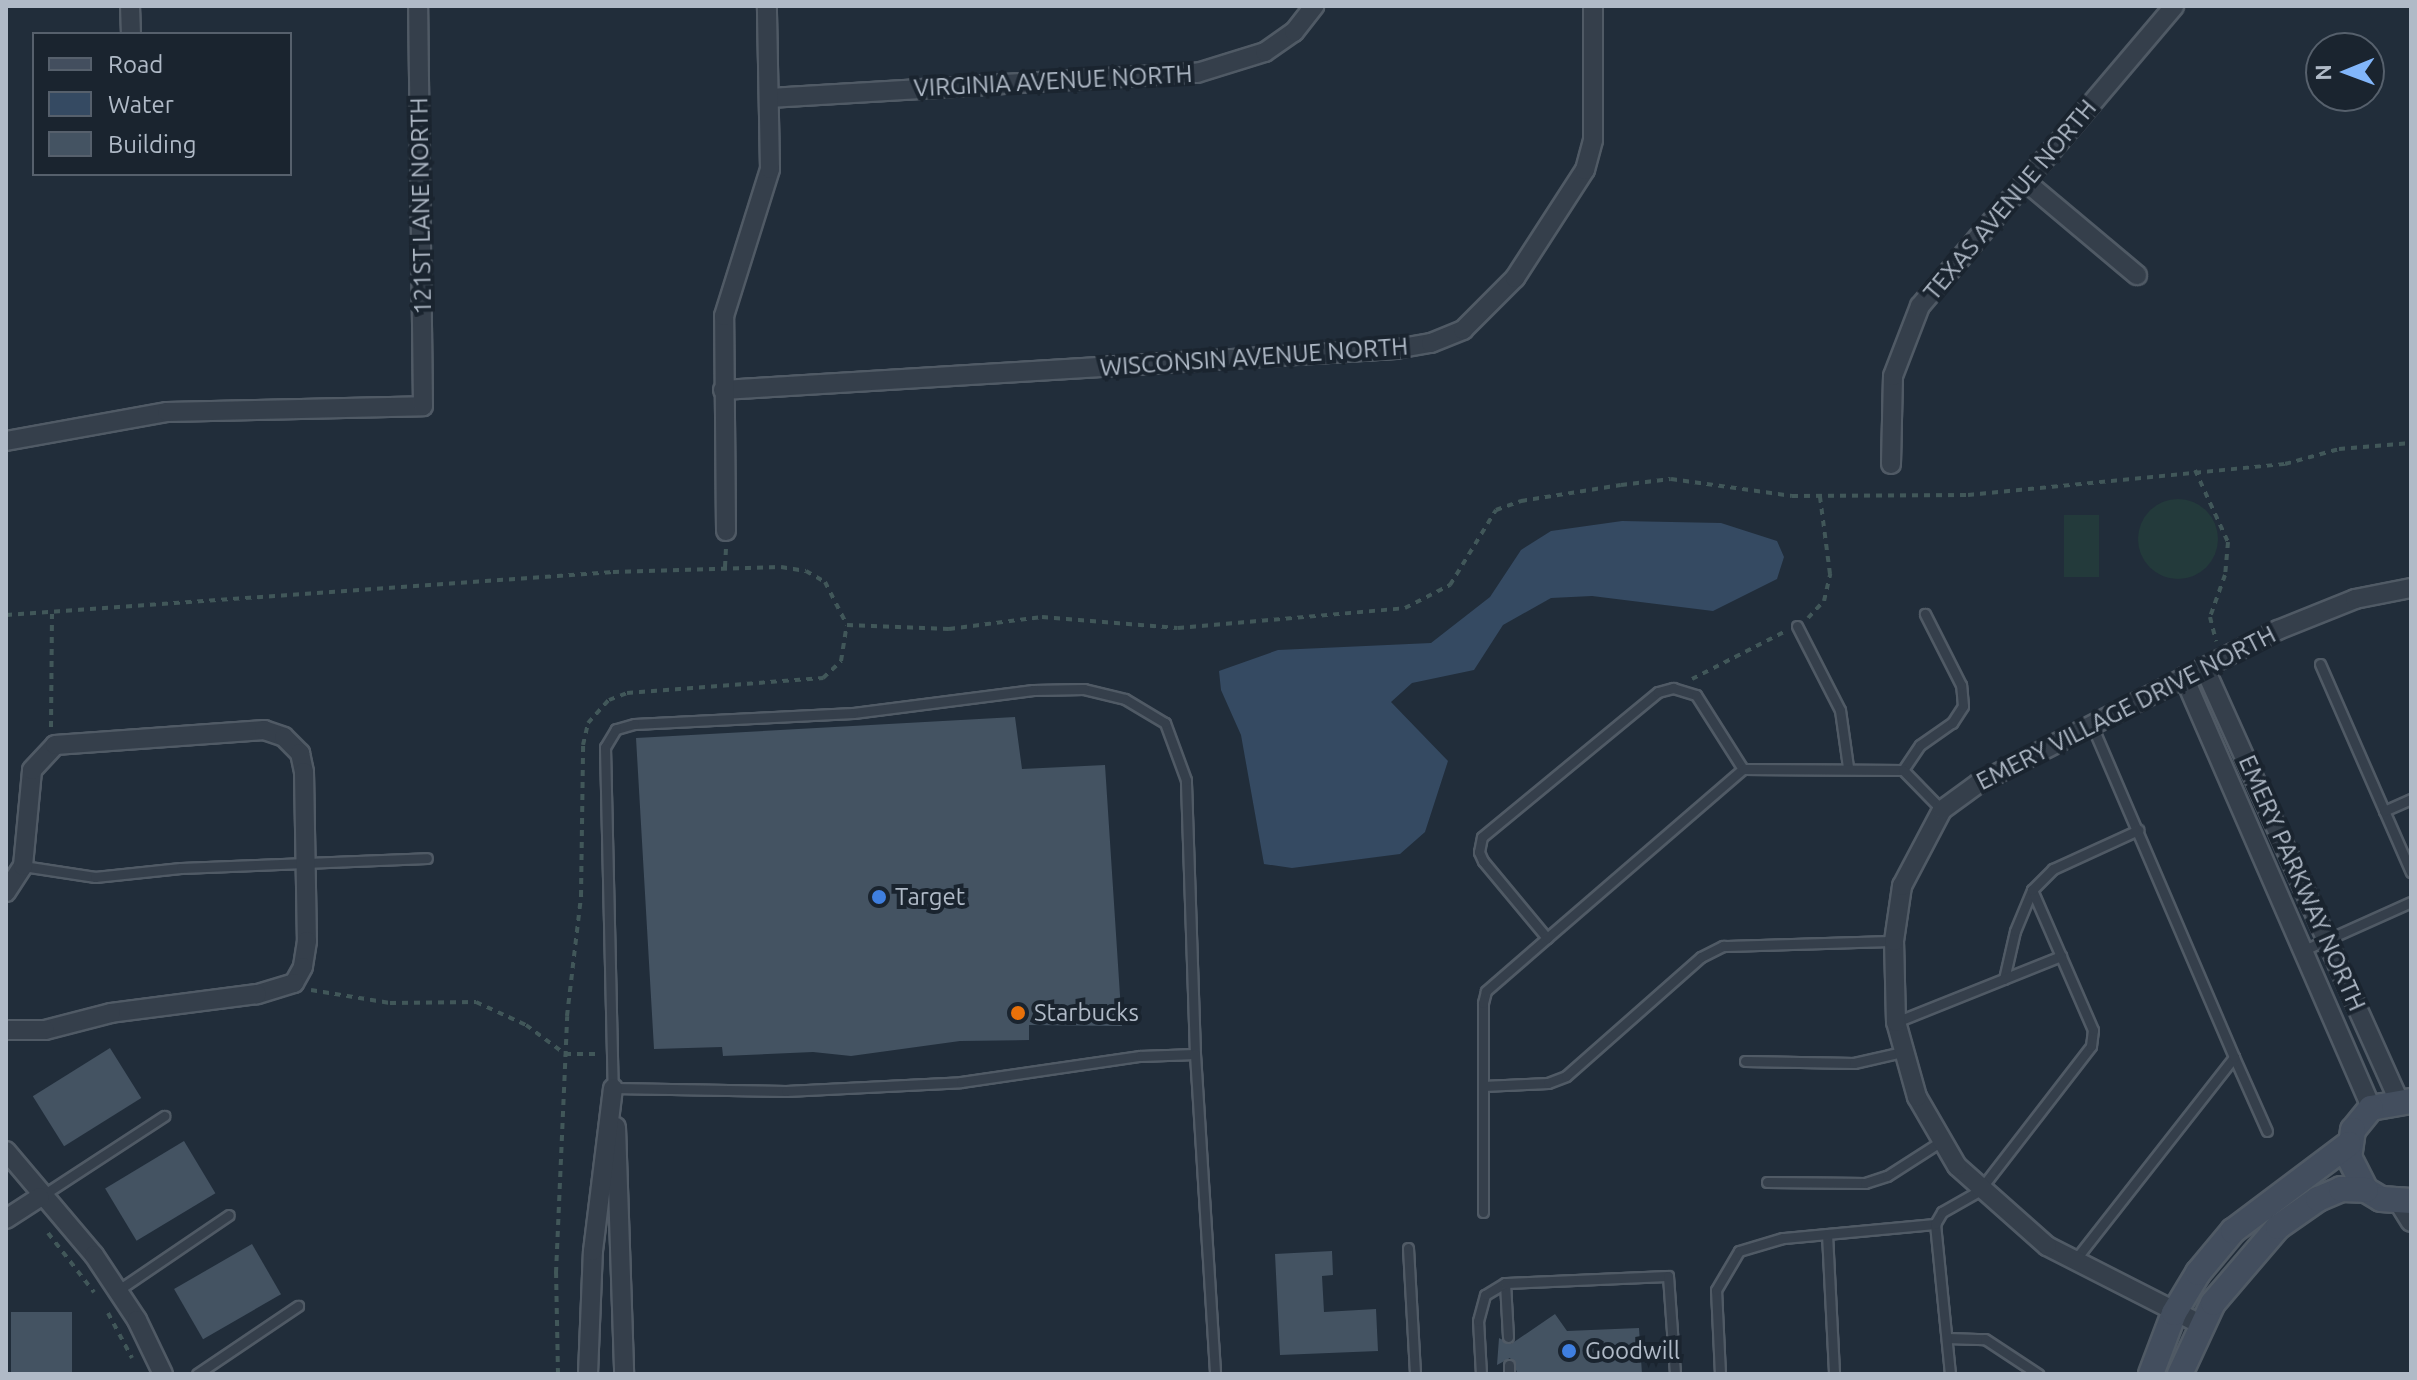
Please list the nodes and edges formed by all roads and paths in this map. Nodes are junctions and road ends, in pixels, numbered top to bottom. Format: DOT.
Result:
graph roads {
  1 [pos="130,6"];
  2 [pos="418,6"];
  3 [pos="767,6"];
  4 [pos="1314,6"];
  5 [pos="1593,6"];
  6 [pos="2174,6"];
  7 [pos="131,32"];
  8 [pos="770,98"];
  9 [pos="2026,182"];
  10 [pos="2137,275"];
  11 [pos="723,390"];
  12 [pos="6,441"];
  13 [pos="2411,443"];
  14 [pos="1891,464"];
  15 [pos="2195,470"];
  16 [pos="1820,497"];
  17 [pos="726,531"];
  18 [pos="2411,588"];
  19 [pos="52,614"];
  20 [pos="1925,614"];
  21 [pos="6,615"];
  22 [pos="847,625"];
  23 [pos="1797,626"];
  24 [pos="2222,658"];
  25 [pos="2320,664"];
  26 [pos="2204,667"];
  27 [pos="2184,677"];
  28 [pos="1687,690"];
  29 [pos="2091,723"];
  30 [pos="55,745"];
  31 [pos="1848,767"];
  32 [pos="1743,769"];
  33 [pos="1903,770"];
  34 [pos="2411,799"];
  35 [pos="1942,810"];
  36 [pos="2384,811"];
  37 [pos="2138,830"];
  38 [pos="427,858"];
  39 [pos="305,862"];
  40 [pos="23,866"];
  41 [pos="2411,872"];
  42 [pos="2032,890"];
  43 [pos="6,892"];
  44 [pos="2411,902"];
  45 [pos="1547,938"];
  46 [pos="2328,939"];
  47 [pos="1894,941"];
  48 [pos="2304,950"];
  49 [pos="2061,956"];
  50 [pos="2004,979"];
  51 [pos="294,983"];
  52 [pos="1896,1022"];
  53 [pos="6,1030"];
  54 [pos="1902,1052"];
  55 [pos="565,1054"];
  56 [pos="611,1054"];
  57 [pos="1195,1054"];
  58 [pos="2234,1057"];
  59 [pos="1745,1061"];
  60 [pos="1483,1086"];
  61 [pos="613,1088"];
  62 [pos="2405,1100"];
  63 [pos="2371,1108"];
  64 [pos="164,1116"];
  65 [pos="2267,1131"];
  66 [pos="1940,1142"];
  67 [pos="2349,1144"];
  68 [pos="6,1151"];
  69 [pos="1767,1182"];
  70 [pos="2366,1190"];
  71 [pos="1979,1191"];
  72 [pos="34,1201"];
  73 [pos="2407,1209"];
  74 [pos="1483,1212"];
  75 [pos="229,1215"];
  76 [pos="6,1219"];
  77 [pos="1935,1224"];
  78 [pos="1827,1234"];
  79 [pos="1408,1248"];
  80 [pos="2073,1263"];
  81 [pos="1505,1283"];
  82 [pos="117,1291"];
  83 [pos="298,1306"];
  84 [pos="2174,1313"];
  85 [pos="2202,1325"];
  86 [pos="1508,1337"];
  87 [pos="1947,1338"];
  88 [pos="140,1373"];
  89 [pos="163,1374"];
  90 [pos="197,1374"];
  91 [pos="558,1374"];
  92 [pos="588,1374"];
  93 [pos="624,1374"];
  94 [pos="1215,1374"];
  95 [pos="1415,1374"];
  96 [pos="1481,1374"];
  97 [pos="1675,1374"];
  98 [pos="1720,1374"];
  99 [pos="1834,1374"];
  100 [pos="1950,1374"];
  101 [pos="2038,1374"];
  102 [pos="2151,1374"];
  103 [pos="2180,1374"];
  1 -- 7 [label="street"];
  2 -- 12 [label="street, 121ST LANE NORTH"];
  3 -- 8 [label="street"];
  4 -- 8 [label="street, VIRGINIA AVENUE NORTH"];
  5 -- 11 [label="street, WISCONSIN AVENUE NORTH"];
  6 -- 9 [label="street, TEXAS AVENUE NORTH"];
  8 -- 11 [label="street"];
  9 -- 10 [label="street"];
  9 -- 14 [label="street, TEXAS AVENUE NORTH"];
  11 -- 17 [label="street"];
  13 -- 15 [label="path"];
  15 -- 16 [label="path"];
  15 -- 24 [label="path"];
  16 -- 22 [label="path"];
  16 -- 23 [label="path"];
  18 -- 24 [label="street, EMERY VILLAGE DRIVE NORTH"];
  19 -- 21 [label="path"];
  19 -- 22 [label="path"];
  19 -- 30 [label="path"];
  20 -- 33 [label="lane"];
  22 -- 55 [label="path"];
  23 -- 28 [label="path"];
  23 -- 31 [label="lane"];
  24 -- 26 [label="street, EMERY VILLAGE DRIVE NORTH"];
  25 -- 36 [label="lane"];
  26 -- 27 [label="street, EMERY VILLAGE DRIVE NORTH"];
  26 -- 46 [label="street, EMERY PARKWAY NORTH"];
  27 -- 29 [label="street, EMERY VILLAGE DRIVE NORTH"];
  27 -- 48 [label="street, EMERY PARKWAY NORTH"];
  28 -- 32 [label="lane"];
  28 -- 45 [label="lane"];
  29 -- 35 [label="street, EMERY VILLAGE DRIVE NORTH"];
  29 -- 37 [label="lane"];
  30 -- 39 [label="street"];
  30 -- 40 [label="street"];
  31 -- 32 [label="lane"];
  31 -- 33 [label="lane"];
  32 -- 45 [label="lane"];
  33 -- 35 [label="lane"];
  34 -- 36 [label="lane"];
  35 -- 47 [label="street, EMERY VILLAGE DRIVE NORTH"];
  36 -- 41 [label="lane"];
  37 -- 42 [label="lane"];
  37 -- 58 [label="lane"];
  38 -- 39 [label="lane"];
  39 -- 40 [label="lane"];
  39 -- 51 [label="street"];
  40 -- 43 [label="street"];
  42 -- 49 [label="lane"];
  42 -- 50 [label="lane"];
  44 -- 46 [label="lane"];
  45 -- 60 [label="lane"];
  46 -- 48 [label="lane"];
  46 -- 62 [label="street, EMERY PARKWAY NORTH"];
  47 -- 52 [label="street, EMERY VILLAGE DRIVE NORTH"];
  47 -- 60 [label="lane"];
  48 -- 63 [label="street, EMERY PARKWAY NORTH"];
  49 -- 50 [label="lane"];
  49 -- 71 [label="lane"];
  50 -- 52 [label="lane"];
  51 -- 53 [label="street"];
  51 -- 55 [label="path"];
  52 -- 54 [label="street, EMERY VILLAGE DRIVE NORTH"];
  54 -- 59 [label="lane"];
  54 -- 66 [label="street, EMERY VILLAGE DRIVE NORTH"];
  55 -- 56 [label="path"];
  55 -- 91 [label="path"];
  56 -- 57 [label="lane"];
  56 -- 61 [label="lane"];
  57 -- 61 [label="lane"];
  57 -- 94 [label="lane"];
  58 -- 65 [label="lane"];
  58 -- 80 [label="lane"];
  60 -- 74 [label="lane"];
  61 -- 92 [label="street"];
  61 -- 93 [label="street"];
  62 -- 63 [label="street"];
  63 -- 67 [label="street"];
  64 -- 72 [label="lane"];
  66 -- 69 [label="lane"];
  66 -- 71 [label="street, EMERY VILLAGE DRIVE NORTH"];
  67 -- 70 [label="street"];
  67 -- 84 [label="street"];
  68 -- 72 [label="street"];
  70 -- 73 [label="street"];
  70 -- 85 [label="street"];
  71 -- 77 [label="lane"];
  71 -- 80 [label="street, EMERY VILLAGE DRIVE NORTH"];
  72 -- 76 [label="street"];
  72 -- 82 [label="street"];
  72 -- 88 [label="path"];
  75 -- 82 [label="lane"];
  77 -- 78 [label="lane"];
  77 -- 87 [label="lane"];
  78 -- 98 [label="lane"];
  78 -- 99 [label="lane"];
  79 -- 95 [label="lane"];
  80 -- 84 [label="street, EMERY VILLAGE DRIVE NORTH"];
  81 -- 86 [label="lane"];
  81 -- 96 [label="lane"];
  81 -- 97 [label="lane"];
  82 -- 89 [label="street"];
  83 -- 90 [label="lane"];
  84 -- 85 [label="street, EMERY VILLAGE DRIVE NORTH"];
  84 -- 102 [label="street"];
  85 -- 103 [label="street"];
  87 -- 100 [label="lane"];
  87 -- 101 [label="lane"];
}
